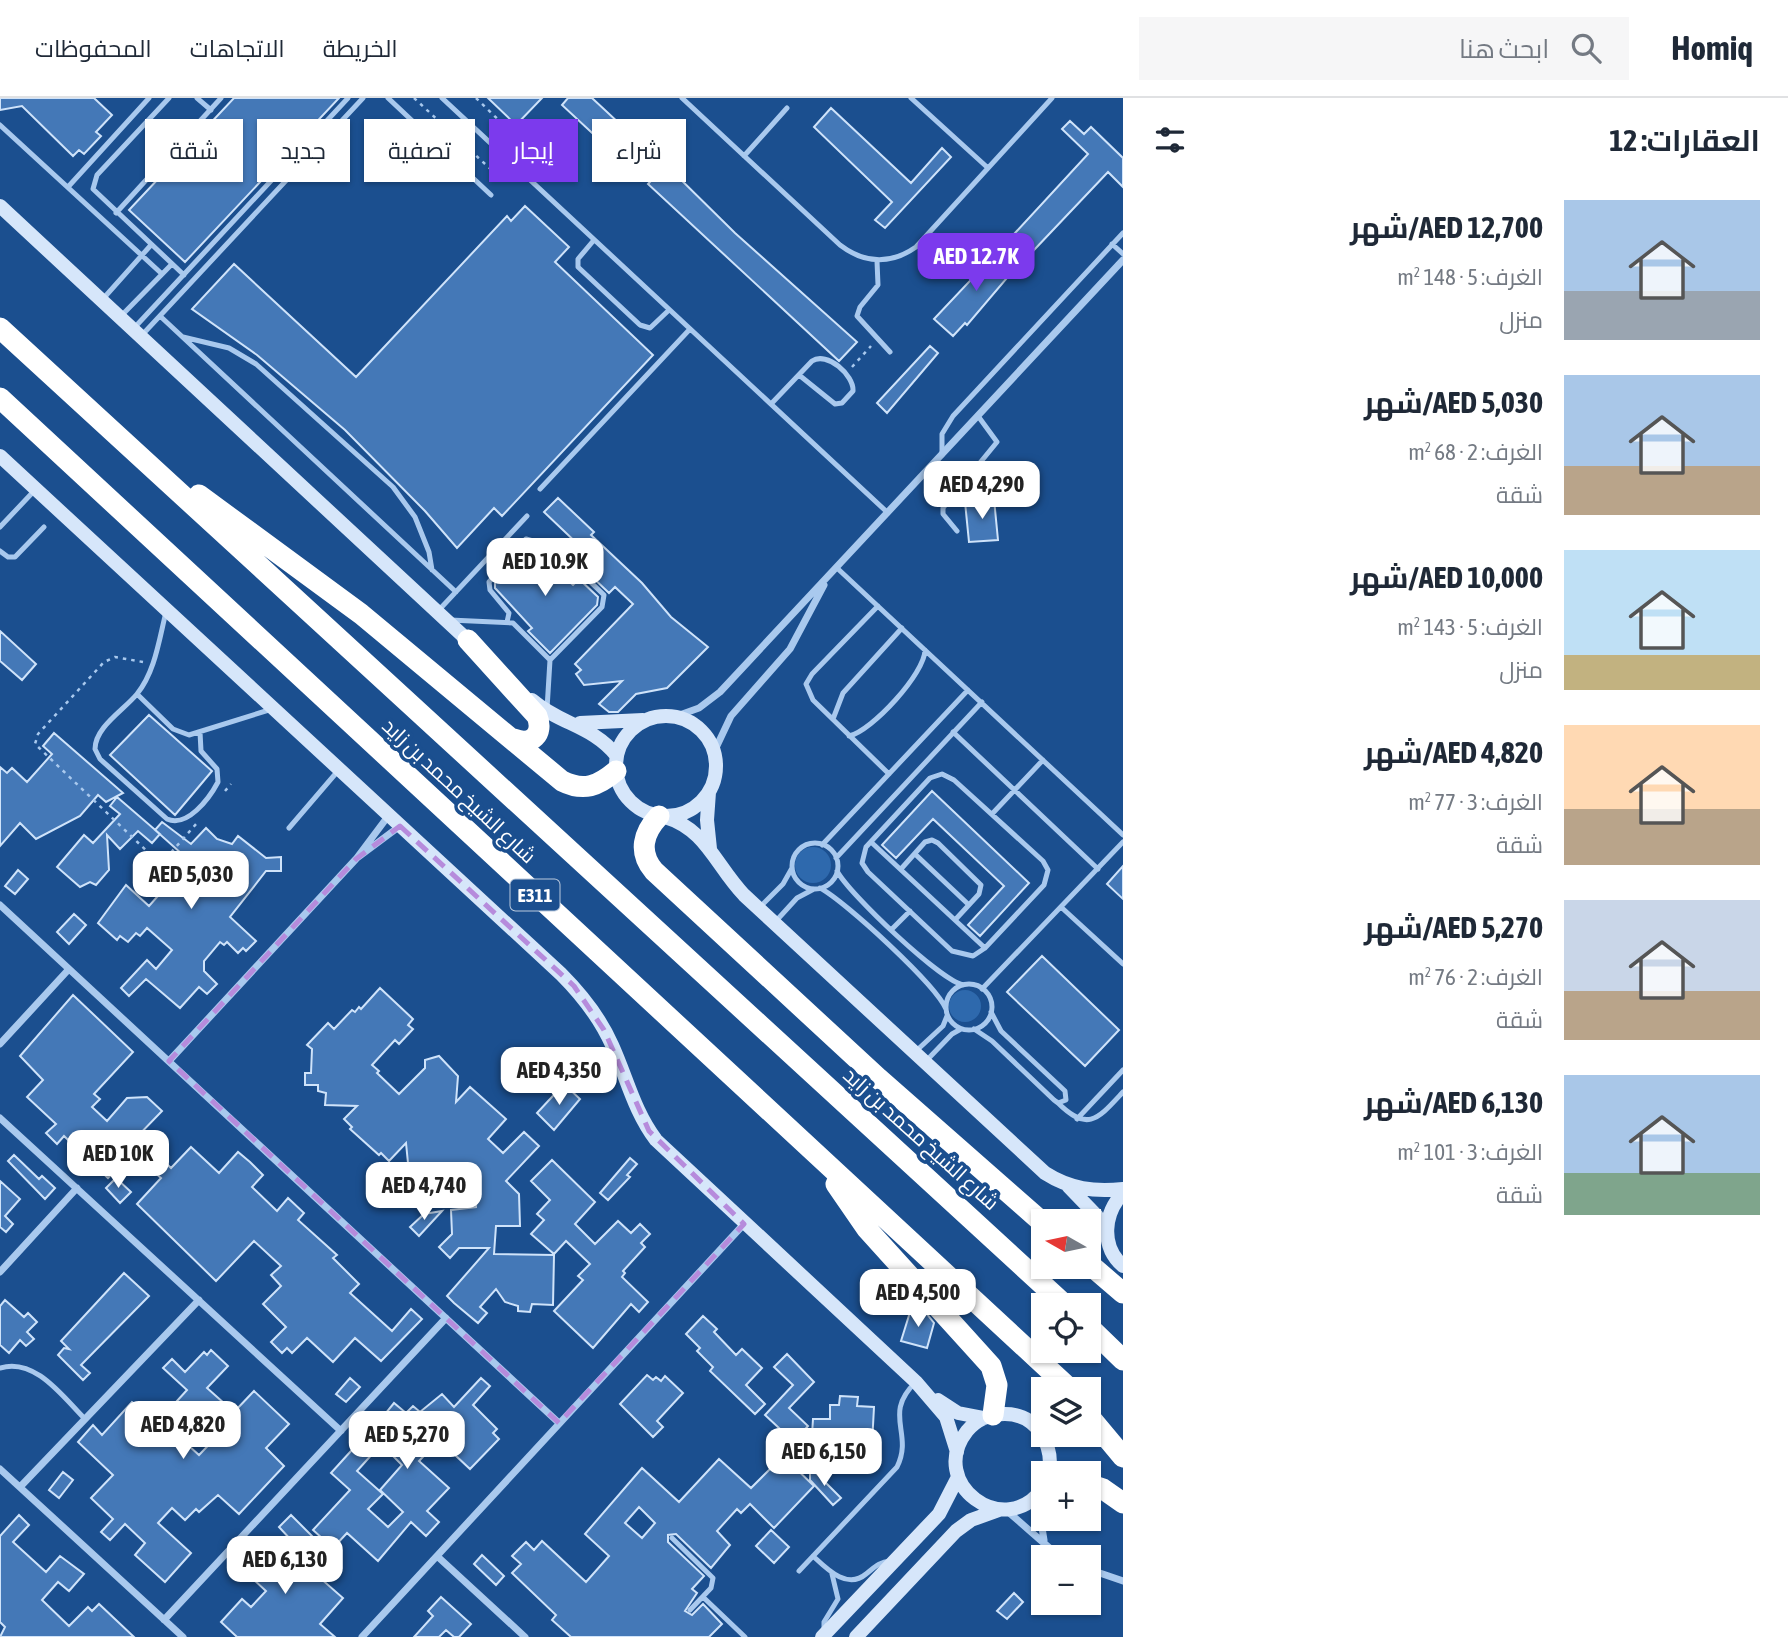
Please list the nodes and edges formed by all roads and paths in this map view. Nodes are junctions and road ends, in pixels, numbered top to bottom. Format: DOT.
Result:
graph roads {
  1 [pos="149,98"];
  2 [pos="197,98"];
  3 [pos="221,98"];
  4 [pos="348,98"];
  5 [pos="363,98"];
  6 [pos="388,98"];
  7 [pos="414,98"];
  8 [pos="442,98"];
  9 [pos="476,98"];
  10 [pos="682,98"];
  11 [pos="911,98"];
  12 [pos="1052,98"];
  13 [pos="164,100"];
  14 [pos="788,108"];
  15 [pos="211,110"];
  16 [pos="498,119"];
  17 [pos="0,125"];
  18 [pos="744,156"];
  19 [pos="489,168"];
  20 [pos="988,168"];
  21 [pos="68,187"];
  22 [pos="491,195"];
  23 [pos="0,206"];
  24 [pos="116,213"];
  25 [pos="1123,233"];
  26 [pos="594,240"];
  27 [pos="1112,244"];
  28 [pos="151,245"];
  29 [pos="1123,254"];
  30 [pos="142,255"];
  31 [pos="1123,260"];
  32 [pos="877,261"];
  33 [pos="172,264"];
  34 [pos="162,274"];
  35 [pos="184,275"];
  36 [pos="101,300"];
  37 [pos="669,310"];
  38 [pos="160,316"];
  39 [pos="120,317"];
  40 [pos="0,328"];
  41 [pos="690,329"];
  42 [pos="137,333"];
  43 [pos="183,337"];
  44 [pos="877,339"];
  45 [pos="890,352"];
  46 [pos="799,375"];
  47 [pos="845,375"];
  48 [pos="0,398"];
  49 [pos="771,404"];
  50 [pos="978,416"];
  51 [pos="132,449"];
  52 [pos="942,455"];
  53 [pos="0,456"];
  54 [pos="36,489"];
  55 [pos="540,489"];
  56 [pos="888,513"];
  57 [pos="527,516"];
  58 [pos="0,527"];
  59 [pos="44,527"];
  60 [pos="957,531"];
  61 [pos="0,551"];
  62 [pos="837,568"];
  63 [pos="432,570"];
  64 [pos="456,592"];
  65 [pos="878,606"];
  66 [pos="166,609"];
  67 [pos="442,616"];
  68 [pos="507,622"];
  69 [pos="902,628"];
  70 [pos="468,640"];
  71 [pos="925,650"];
  72 [pos="550,660"];
  73 [pos="968,690"];
  74 [pos="137,694"];
  75 [pos="982,702"];
  76 [pos="274,708"];
  77 [pos="547,712"];
  78 [pos="674,717"];
  79 [pos="648,719"];
  80 [pos="833,719"];
  81 [pos="572,722"];
  82 [pos="200,732"];
  83 [pos="953,733"];
  84 [pos="849,736"];
  85 [pos="514,740"];
  86 [pos="714,752"];
  87 [pos="1043,760"];
  88 [pos="616,764"];
  89 [pos="340,769"];
  90 [pos="889,774"];
  91 [pos="710,790"];
  92 [pos="1014,790"];
  93 [pos="992,814"];
  94 [pos="662,816"];
  95 [pos="394,821"];
  96 [pos="289,828"];
  97 [pos="1123,835"];
  98 [pos="871,842"];
  99 [pos="1123,842"];
  100 [pos="822,845"];
  101 [pos="710,850"];
  102 [pos="915,854"];
  103 [pos="836,858"];
  104 [pos="356,859"];
  105 [pos="792,868"];
  106 [pos="901,869"];
  107 [pos="1098,869"];
  108 [pos="837,871"];
  109 [pos="817,889"];
  110 [pos="0,905"];
  111 [pos="969,905"];
  112 [pos="1061,907"];
  113 [pos="759,909"];
  114 [pos="910,911"];
  115 [pos="955,920"];
  116 [pos="774,923"];
  117 [pos="892,929"];
  118 [pos="985,948"];
  119 [pos="1123,964"];
  120 [pos="69,969"];
  121 [pos="963,985"];
  122 [pos="982,989"];
  123 [pos="991,1012"];
  124 [pos="947,1013"];
  125 [pos="961,1029"];
  126 [pos="974,1030"];
  127 [pos="0,1044"];
  128 [pos="920,1057"];
  129 [pos="169,1061"];
  130 [pos="1123,1070"];
  131 [pos="1123,1092"];
  132 [pos="1054,1100"];
  133 [pos="0,1118"];
  134 [pos="1076,1119"];
  135 [pos="824,1164"];
  136 [pos="1068,1186"];
  137 [pos="77,1188"];
  138 [pos="1123,1191"];
  139 [pos="1031,1212"];
  140 [pos="744,1224"];
  141 [pos="1107,1233"];
  142 [pos="1123,1266"];
  143 [pos="0,1272"];
  144 [pos="1101,1274"];
  145 [pos="1052,1293"];
  146 [pos="1123,1293"];
  147 [pos="199,1300"];
  148 [pos="446,1318"];
  149 [pos="1105,1337"];
  150 [pos="1123,1360"];
  151 [pos="0,1368"];
  152 [pos="1056,1377"];
  153 [pos="918,1384"];
  154 [pos="989,1416"];
  155 [pos="1101,1417"];
  156 [pos="85,1419"];
  157 [pos="559,1423"];
  158 [pos="341,1431"];
  159 [pos="1101,1431"];
  160 [pos="1123,1436"];
  161 [pos="957,1452"];
  162 [pos="1123,1457"];
  163 [pos="1047,1461"];
  164 [pos="0,1469"];
  165 [pos="958,1477"];
  166 [pos="20,1488"];
  167 [pos="1101,1488"];
  168 [pos="1031,1498"];
  169 [pos="1123,1503"];
  170 [pos="1003,1509"];
  171 [pos="1044,1531"];
  172 [pos="672,1538"];
  173 [pos="1044,1541"];
  174 [pos="1048,1545"];
  175 [pos="437,1556"];
  176 [pos="813,1556"];
  177 [pos="897,1560"];
  178 [pos="799,1571"];
  179 [pos="1101,1573"];
  180 [pos="832,1574"];
  181 [pos="1123,1581"];
  182 [pos="703,1597"];
  183 [pos="691,1610"];
  184 [pos="164,1620"];
  185 [pos="824,1636"];
  186 [pos="183,1637"];
  187 [pos="362,1637"];
  188 [pos="525,1637"];
  189 [pos="745,1637"];
  190 [pos="856,1637"];
  1 -- 21 [label="lane"];
  2 -- 15 [label="lane"];
  3 -- 15 [label="lane"];
  4 -- 35 [label="lane"];
  5 -- 38 [label="lane"];
  6 -- 22 [label="lane"];
  7 -- 19 [label="path"];
  8 -- 26 [label="lane"];
  9 -- 16 [label="path"];
  10 -- 18 [label="lane"];
  11 -- 20 [label="lane"];
  12 -- 20 [label="lane"];
  13 -- 24 [label="lane"];
  14 -- 18 [label="lane"];
  15 -- 24 [label="lane"];
  17 -- 21 [label="lane"];
  18 -- 32 [label="lane"];
  20 -- 32 [label="lane"];
  21 -- 30 [label="lane"];
  23 -- 36 [label="main road"];
  24 -- 28 [label="lane"];
  25 -- 27 [label="lane"];
  26 -- 37 [label="lane"];
  26 -- 37 [label="lane"];
  27 -- 29 [label="lane"];
  27 -- 52 [label="lane"];
  28 -- 30 [label="lane"];
  28 -- 33 [label="lane"];
  30 -- 34 [label="lane"];
  30 -- 36 [label="lane"];
  31 -- 50 [label="street"];
  32 -- 44 [label="lane"];
  33 -- 34 [label="lane"];
  33 -- 35 [label="lane"];
  34 -- 39 [label="lane"];
  35 -- 42 [label="lane"];
  36 -- 39 [label="main road"];
  37 -- 41 [label="lane"];
  38 -- 42 [label="lane"];
  38 -- 43 [label="lane"];
  39 -- 42 [label="main road"];
  40 -- 51 [label="highway, شارع الشيخ محمد بن زايد / E311"];
  41 -- 49 [label="lane"];
  41 -- 55 [label="lane"];
  42 -- 67 [label="main road"];
  43 -- 63 [label="lane"];
  43 -- 63 [label="lane"];
  44 -- 45 [label="lane"];
  44 -- 47 [label="path"];
  46 -- 47 [label="lane"];
  46 -- 47 [label="lane"];
  46 -- 49 [label="lane"];
  48 -- 135 [label="highway, شارع الشيخ محمد بن زايد / E311"];
  49 -- 56 [label="lane"];
  50 -- 52 [label="street"];
  50 -- 60 [label="lane"];
  51 -- 85 [label="highway"];
  51 -- 145 [label="highway, شارع الشيخ محمد بن زايد / E311"];
  52 -- 56 [label="street"];
  53 -- 54 [label="main road"];
  54 -- 58 [label="lane"];
  54 -- 66 [label="main road"];
  56 -- 62 [label="street"];
  57 -- 64 [label="lane"];
  59 -- 61 [label="lane"];
  62 -- 65 [label="lane"];
  62 -- 78 [label="street"];
  62 -- 86 [label="street"];
  63 -- 64 [label="lane"];
  64 -- 67 [label="lane"];
  65 -- 69 [label="lane"];
  65 -- 80 [label="lane"];
  66 -- 74 [label="lane"];
  66 -- 76 [label="main road"];
  67 -- 68 [label="lane"];
  67 -- 70 [label="main road"];
  68 -- 72 [label="lane"];
  68 -- 72 [label="lane"];
  69 -- 71 [label="lane"];
  69 -- 80 [label="lane"];
  70 -- 77 [label="main road"];
  70 -- 85 [label="highway"];
  71 -- 73 [label="lane"];
  71 -- 84 [label="lane"];
  72 -- 77 [label="lane"];
  73 -- 75 [label="lane"];
  73 -- 90 [label="lane"];
  74 -- 82 [label="lane"];
  74 -- 82 [label="lane"];
  75 -- 83 [label="lane"];
  75 -- 87 [label="lane"];
  76 -- 82 [label="lane"];
  76 -- 89 [label="main road"];
  77 -- 81 [label="main road"];
  78 -- 79 [label="main road"];
  78 -- 86 [label="main road"];
  79 -- 81 [label="main road"];
  79 -- 88 [label="main road"];
  80 -- 84 [label="lane"];
  81 -- 88 [label="main road"];
  83 -- 92 [label="lane"];
  83 -- 103 [label="lane"];
  84 -- 90 [label="lane"];
  85 -- 88 [label="highway"];
  86 -- 91 [label="main road"];
  87 -- 92 [label="lane"];
  87 -- 97 [label="lane"];
  88 -- 94 [label="main road"];
  89 -- 95 [label="main road"];
  89 -- 96 [label="lane"];
  90 -- 100 [label="lane"];
  91 -- 94 [label="main road"];
  91 -- 101 [label="main road"];
  92 -- 93 [label="lane"];
  92 -- 107 [label="lane"];
  93 -- 98 [label="lane"];
  93 -- 118 [label="lane"];
  94 -- 101 [label="main road"];
  94 -- 139 [label="highway"];
  95 -- 104 [label="street"];
  95 -- 104 [label="street"];
  95 -- 140 [label="main road"];
  98 -- 106 [label="lane"];
  98 -- 114 [label="lane"];
  99 -- 107 [label="lane"];
  100 -- 103 [label="lane"];
  100 -- 105 [label="lane"];
  101 -- 113 [label="main road"];
  102 -- 106 [label="lane"];
  102 -- 111 [label="lane"];
  102 -- 111 [label="lane"];
  103 -- 108 [label="lane"];
  104 -- 129 [label="street"];
  105 -- 109 [label="lane"];
  105 -- 113 [label="lane"];
  106 -- 115 [label="lane"];
  107 -- 112 [label="lane"];
  108 -- 109 [label="lane"];
  108 -- 117 [label="lane"];
  109 -- 116 [label="lane"];
  109 -- 124 [label="lane"];
  110 -- 120 [label="street"];
  111 -- 115 [label="lane"];
  112 -- 119 [label="lane"];
  112 -- 122 [label="lane"];
  113 -- 116 [label="main road"];
  114 -- 117 [label="lane"];
  114 -- 118 [label="lane"];
  115 -- 118 [label="lane"];
  116 -- 128 [label="main road"];
  117 -- 121 [label="lane"];
  120 -- 127 [label="street"];
  120 -- 129 [label="street"];
  121 -- 122 [label="lane"];
  121 -- 124 [label="lane"];
  122 -- 123 [label="lane"];
  123 -- 126 [label="lane"];
  123 -- 132 [label="lane"];
  124 -- 125 [label="lane"];
  124 -- 128 [label="lane"];
  125 -- 126 [label="lane"];
  125 -- 128 [label="lane"];
  126 -- 132 [label="lane"];
  128 -- 136 [label="main road"];
  129 -- 148 [label="street"];
  130 -- 134 [label="lane"];
  131 -- 134 [label="lane"];
  132 -- 134 [label="lane"];
  133 -- 137 [label="street"];
  135 -- 152 [label="highway, شارع الشيخ محمد بن زايد / E311"];
  135 -- 154 [label="highway"];
  136 -- 138 [label="main road"];
  136 -- 141 [label="main road"];
  137 -- 143 [label="street"];
  137 -- 147 [label="street"];
  138 -- 141 [label="main road"];
  140 -- 153 [label="main road"];
  140 -- 157 [label="street"];
  141 -- 142 [label="main road"];
  144 -- 146 [label="highway"];
  147 -- 156 [label="street"];
  147 -- 158 [label="street"];
  148 -- 157 [label="street"];
  148 -- 158 [label="street"];
  149 -- 150 [label="highway"];
  151 -- 156 [label="lane"];
  153 -- 154 [label="main road"];
  153 -- 161 [label="main road"];
  153 -- 176 [label="lane"];
  154 -- 161 [label="main road"];
  154 -- 163 [label="main road"];
  155 -- 160 [label="highway"];
  156 -- 166 [label="street"];
  157 -- 175 [label="street"];
  158 -- 184 [label="street"];
  159 -- 162 [label="highway"];
  161 -- 165 [label="main road"];
  164 -- 166 [label="street"];
  165 -- 170 [label="main road"];
  165 -- 177 [label="main road"];
  166 -- 184 [label="street"];
  167 -- 169 [label="highway"];
  168 -- 170 [label="main road"];
  170 -- 173 [label="street"];
  170 -- 190 [label="main road"];
  171 -- 173 [label="street"];
  172 -- 182 [label="lane"];
  173 -- 174 [label="street"];
  175 -- 187 [label="street"];
  175 -- 188 [label="street"];
  176 -- 178 [label="lane"];
  176 -- 180 [label="lane"];
  177 -- 180 [label="lane"];
  177 -- 185 [label="main road"];
  179 -- 181 [label="street"];
  180 -- 185 [label="lane"];
  182 -- 183 [label="lane"];
  182 -- 189 [label="lane"];
  184 -- 186 [label="street"];
}
